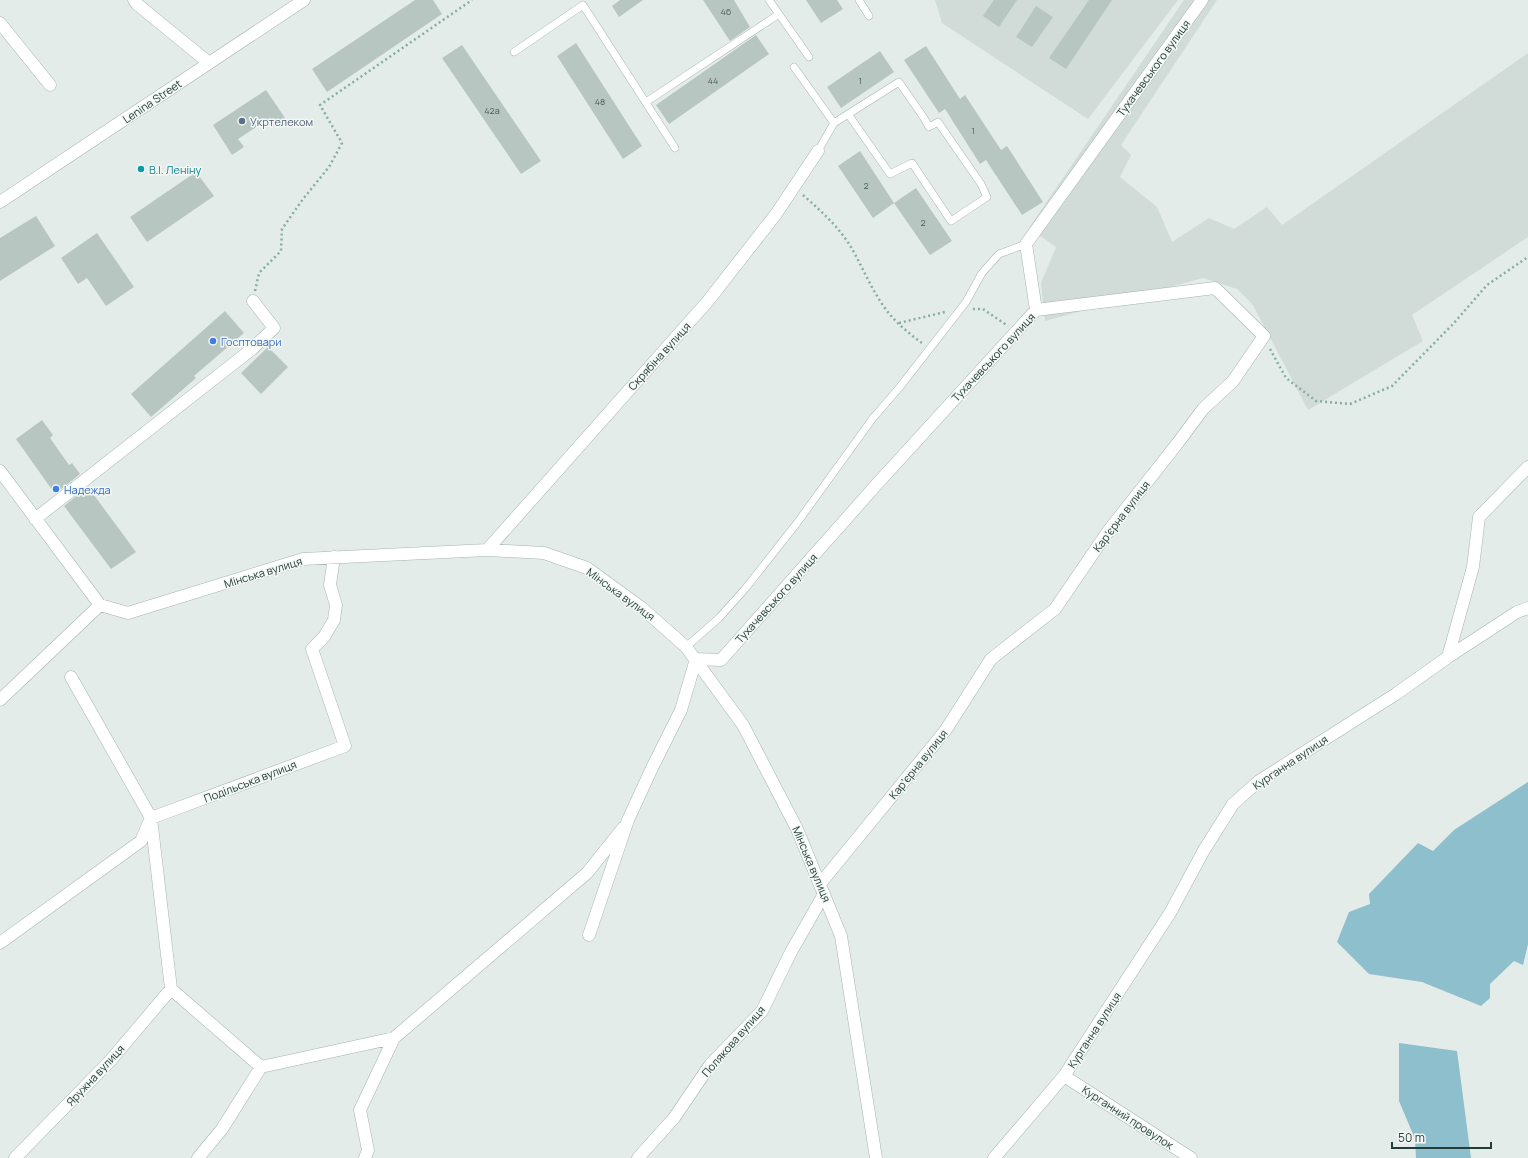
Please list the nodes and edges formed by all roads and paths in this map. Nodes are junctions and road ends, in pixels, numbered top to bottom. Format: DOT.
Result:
graph roads {
  1 [pos="134,0"];
  2 [pos="304,0"];
  3 [pos="472,0"];
  4 [pos="769,0"];
  5 [pos="859,0"];
  6 [pos="1202,0"];
  7 [pos="779,14"];
  8 [pos="870,16"];
  9 [pos="0,23"];
  10 [pos="514,52"];
  11 [pos="809,57"];
  12 [pos="209,63"];
  13 [pos="794,67"];
  14 [pos="50,85"];
  15 [pos="646,102"];
  16 [pos="848,114"];
  17 [pos="834,123"];
  18 [pos="675,148"];
  19 [pos="818,151"];
  20 [pos="794,187"];
  21 [pos="0,202"];
  22 [pos="1026,244"];
  23 [pos="1528,257"];
  24 [pos="253,301"];
  25 [pos="1036,310"];
  26 [pos="1264,336"];
  27 [pos="929,349"];
  28 [pos="1528,467"];
  29 [pos="0,471"];
  30 [pos="35,519"];
  31 [pos="487,550"];
  32 [pos="334,557"];
  33 [pos="100,605"];
  34 [pos="1528,608"];
  35 [pos="686,647"];
  36 [pos="1448,657"];
  37 [pos="696,659"];
  38 [pos="71,677"];
  39 [pos="0,700"];
  40 [pos="151,818"];
  41 [pos="628,820"];
  42 [pos="822,889"];
  43 [pos="589,935"];
  44 [pos="0,944"];
  45 [pos="171,989"];
  46 [pos="394,1038"];
  47 [pos="261,1067"];
  48 [pos="1064,1076"];
  49 [pos="15,1158"];
  50 [pos="198,1158"];
  51 [pos="365,1158"];
  52 [pos="638,1158"];
  53 [pos="876,1158"];
  54 [pos="994,1158"];
  55 [pos="1191,1158"];
  1 -- 12 [label="street"];
  2 -- 12 [label="street, Lenina Street"];
  3 -- 24 [label="path"];
  4 -- 7 [label="lane"];
  5 -- 8 [label="lane"];
  6 -- 22 [label="street, Тухачевського вулиця"];
  7 -- 11 [label="lane"];
  7 -- 15 [label="lane"];
  9 -- 14 [label="street"];
  10 -- 15 [label="lane"];
  12 -- 21 [label="street, Lenina Street"];
  13 -- 17 [label="lane"];
  15 -- 18 [label="lane"];
  16 -- 16 [label="lane"];
  16 -- 17 [label="lane"];
  17 -- 19 [label="lane"];
  19 -- 20 [label="street, Скрябіна вулиця"];
  20 -- 27 [label="path"];
  20 -- 31 [label="street, Скрябіна вулиця"];
  22 -- 25 [label="street, Тухачевського вулиця"];
  22 -- 27 [label="lane"];
  23 -- 26 [label="path"];
  24 -- 30 [label="street"];
  25 -- 26 [label="street"];
  25 -- 37 [label="street, Тухачевського вулиця"];
  26 -- 42 [label="street, Кар’єрна вулиця"];
  27 -- 35 [label="lane"];
  28 -- 36 [label="street"];
  29 -- 30 [label="street"];
  30 -- 33 [label="street"];
  31 -- 32 [label="street, Мінська вулиця"];
  31 -- 35 [label="street, Мінська вулиця"];
  32 -- 33 [label="street, Мінська вулиця"];
  32 -- 40 [label="street, Подільська вулиця"];
  33 -- 39 [label="street"];
  34 -- 36 [label="street, Курганна вулиця"];
  35 -- 37 [label="street, Мінська вулиця"];
  36 -- 48 [label="street, Курганна вулиця"];
  37 -- 41 [label="street"];
  37 -- 42 [label="street, Мінська вулиця"];
  38 -- 40 [label="street"];
  40 -- 44 [label="street"];
  40 -- 45 [label="street"];
  41 -- 43 [label="street"];
  41 -- 46 [label="street"];
  42 -- 52 [label="street, Полякова вулиця"];
  42 -- 53 [label="street, Мінська вулиця"];
  45 -- 47 [label="street"];
  45 -- 49 [label="street, Яружна вулиця"];
  46 -- 47 [label="street"];
  46 -- 51 [label="street"];
  47 -- 50 [label="street"];
  48 -- 54 [label="street, Курганна вулиця"];
  48 -- 55 [label="street, Курганний провулок"];
}
